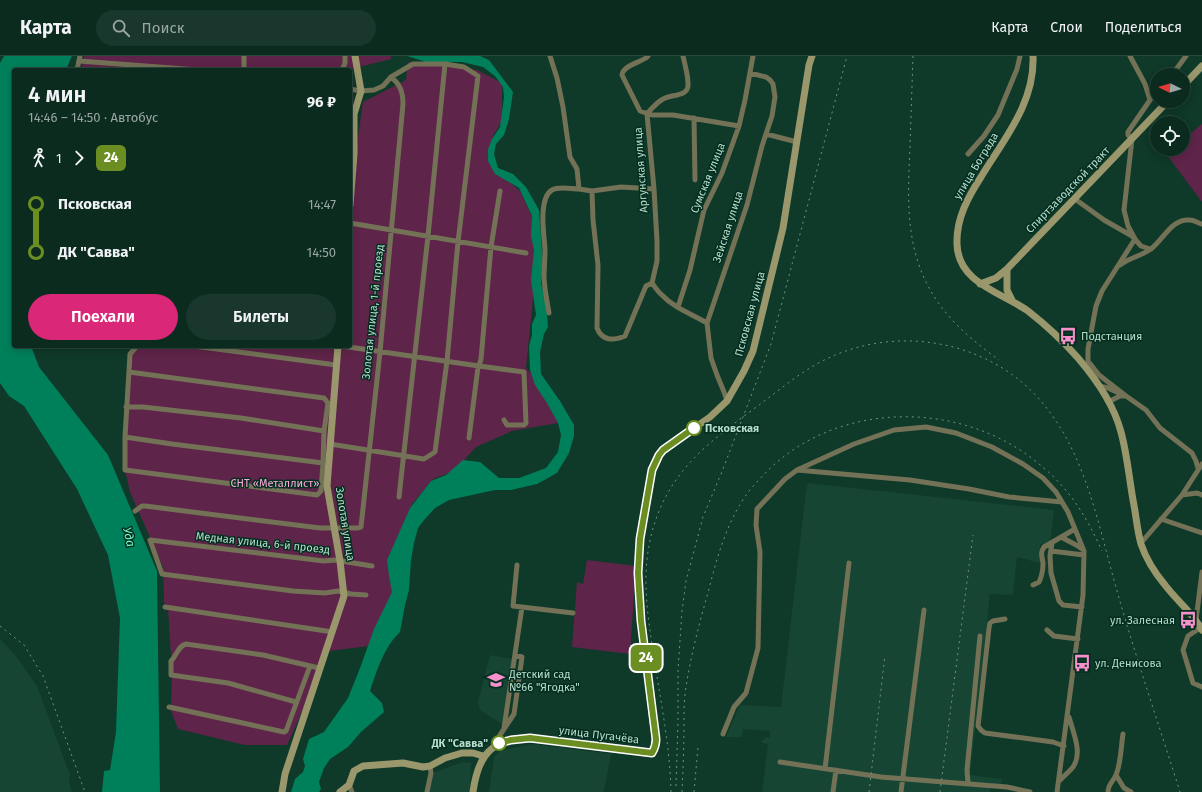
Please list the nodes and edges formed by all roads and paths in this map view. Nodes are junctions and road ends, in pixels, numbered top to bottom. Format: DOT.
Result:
graph roads {
  1 [pos="244,56"];
  2 [pos="345,56"];
  3 [pos="355,56"];
  4 [pos="550,56"];
  5 [pos="648,56"];
  6 [pos="683,56"];
  7 [pos="752,56"];
  8 [pos="812,56"];
  9 [pos="1020,56"];
  10 [pos="1033,56"];
  11 [pos="1130,56"];
  12 [pos="1186,56"];
  13 [pos="80,59"];
  14 [pos="445,64"];
  15 [pos="1202,66"];
  16 [pos="177,68"];
  17 [pos="244,68"];
  18 [pos="343,68"];
  19 [pos="1177,68"];
  20 [pos="750,74"];
  21 [pos="391,77"];
  22 [pos="1190,79"];
  23 [pos="352,89"];
  24 [pos="361,91"];
  25 [pos="1150,100"];
  26 [pos="1161,108"];
  27 [pos="647,114"];
  28 [pos="694,118"];
  29 [pos="738,126"];
  30 [pos="766,134"];
  31 [pos="1132,139"];
  32 [pos="797,142"];
  33 [pos="968,154"];
  34 [pos="352,180"];
  35 [pos="695,180"];
  36 [pos="579,189"];
  37 [pos="654,189"];
  38 [pos="500,191"];
  39 [pos="592,191"];
  40 [pos="1075,199"];
  41 [pos="352,223"];
  42 [pos="1202,226"];
  43 [pos="392,230"];
  44 [pos="428,236"];
  45 [pos="1135,239"];
  46 [pos="458,242"];
  47 [pos="491,247"];
  48 [pos="1150,249"];
  49 [pos="526,253"];
  50 [pos="1119,266"];
  51 [pos="1007,269"];
  52 [pos="652,283"];
  53 [pos="980,284"];
  54 [pos="1013,302"];
  55 [pos="678,307"];
  56 [pos="549,313"];
  57 [pos="707,323"];
  58 [pos="135,348"];
  59 [pos="209,348"];
  60 [pos="338,348"];
  61 [pos="352,348"];
  62 [pos="380,352"];
  63 [pos="415,357"];
  64 [pos="447,361"];
  65 [pos="336,365"];
  66 [pos="479,366"];
  67 [pos="129,372"];
  68 [pos="1099,386"];
  69 [pos="1126,396"];
  70 [pos="727,401"];
  71 [pos="1108,402"];
  72 [pos="126,407"];
  73 [pos="504,420"];
  74 [pos="326,433"];
  75 [pos="124,437"];
  76 [pos="469,438"];
  77 [pos="330,444"];
  78 [pos="369,451"];
  79 [pos="403,456"];
  80 [pos="324,463"];
  81 [pos="1202,464"];
  82 [pos="1198,468"];
  83 [pos="797,470"];
  84 [pos="1182,495"];
  85 [pos="1202,495"];
  86 [pos="399,497"];
  87 [pos="1062,502"];
  88 [pos="136,511"];
  89 [pos="1161,519"];
  90 [pos="335,528"];
  91 [pos="1075,529"];
  92 [pos="1202,533"];
  93 [pos="1061,537"];
  94 [pos="640,539"];
  95 [pos="1141,543"];
  96 [pos="1052,544"];
  97 [pos="1051,551"];
  98 [pos="1084,553"];
  99 [pos="340,561"];
  100 [pos="849,563"];
  101 [pos="517,565"];
  102 [pos="372,566"];
  103 [pos="1202,572"];
  104 [pos="1033,585"];
  105 [pos="344,593"];
  106 [pos="366,595"];
  107 [pos="165,607"];
  108 [pos="522,607"];
  109 [pos="1082,607"];
  110 [pos="924,610"];
  111 [pos="573,613"];
  112 [pos="1004,618"];
  113 [pos="1196,620"];
  114 [pos="1201,629"];
  115 [pos="1047,630"];
  116 [pos="333,632"];
  117 [pos="980,636"];
  118 [pos="1078,639"];
  119 [pos="310,666"];
  120 [pos="319,668"];
  121 [pos="1202,687"];
  122 [pos="296,702"];
  123 [pos="169,707"];
  124 [pos="1068,715"];
  125 [pos="724,734"];
  126 [pos="1122,734"];
  127 [pos="497,744"];
  128 [pos="1064,746"];
  129 [pos="483,756"];
  130 [pos="780,762"];
  131 [pos="430,766"];
  132 [pos="825,768"];
  133 [pos="836,770"];
  134 [pos="1116,775"];
  135 [pos="902,779"];
  136 [pos="1059,781"];
  137 [pos="968,784"];
  138 [pos="350,789"];
  139 [pos="282,792"];
  140 [pos="340,792"];
  141 [pos="427,792"];
  142 [pos="473,792"];
  143 [pos="833,792"];
  144 [pos="901,792"];
  145 [pos="1030,792"];
  146 [pos="1058,792"];
  147 [pos="1108,792"];
  148 [pos="1131,792"];
  1 -- 17 [label="street"];
  2 -- 18 [label="street"];
  3 -- 24 [label="street"];
  4 -- 36 [label="street"];
  5 -- 27 [label="street"];
  6 -- 27 [label="street, Аргунская улица"];
  7 -- 20 [label="street, Сумская улица"];
  8 -- 32 [label="street, Псковская улица"];
  9 -- 33 [label="street"];
  10 -- 53 [label="street, улица Бограда"];
  11 -- 25 [label="street"];
  12 -- 19 [label="street"];
  13 -- 16 [label="street"];
  14 -- 21 [label="street"];
  14 -- 44 [label="street"];
  14 -- 46 [label="street"];
  15 -- 22 [label="street"];
  20 -- 29 [label="street, Сумская улица"];
  20 -- 30 [label="street, Зейская улица"];
  21 -- 24 [label="street"];
  21 -- 43 [label="street, Золотая улица, 1-й проезд"];
  23 -- 24 [label="street"];
  24 -- 34 [label="street"];
  25 -- 31 [label="street"];
  26 -- 31 [label="street, Спиртзаводской тракт"];
  27 -- 28 [label="street"];
  27 -- 37 [label="street, Аргунская улица"];
  28 -- 29 [label="street"];
  28 -- 35 [label="street"];
  29 -- 55 [label="street, Сумская улица"];
  30 -- 32 [label="street"];
  30 -- 57 [label="street, Зейская улица"];
  31 -- 40 [label="street, Спиртзаводской тракт"];
  31 -- 45 [label="street"];
  32 -- 70 [label="street, Псковская улица"];
  36 -- 39 [label="street"];
  36 -- 56 [label="street"];
  37 -- 39 [label="street"];
  37 -- 52 [label="street, Аргунская улица"];
  38 -- 47 [label="street"];
  39 -- 52 [label="street"];
  40 -- 45 [label="street"];
  40 -- 51 [label="street, Спиртзаводской тракт"];
  41 -- 43 [label="street"];
  42 -- 48 [label="street"];
  43 -- 44 [label="street"];
  43 -- 62 [label="street, Золотая улица, 1-й проезд"];
  44 -- 46 [label="street"];
  44 -- 63 [label="street"];
  45 -- 48 [label="street"];
  45 -- 50 [label="street"];
  46 -- 47 [label="street"];
  46 -- 64 [label="street"];
  47 -- 49 [label="street"];
  47 -- 66 [label="street"];
  48 -- 50 [label="street"];
  50 -- 69 [label="street"];
  51 -- 53 [label="street, Спиртзаводской тракт"];
  51 -- 54 [label="street"];
  52 -- 55 [label="street"];
  53 -- 54 [label="street, улица Бограда"];
  54 -- 68 [label="street, улица Бограда"];
  55 -- 57 [label="street"];
  57 -- 70 [label="street, Зейская улица"];
  58 -- 67 [label="street"];
  59 -- 65 [label="street"];
  60 -- 65 [label="street, Золотая улица"];
  61 -- 62 [label="street"];
  62 -- 63 [label="street"];
  62 -- 78 [label="street, Золотая улица, 1-й проезд"];
  63 -- 64 [label="street"];
  63 -- 79 [label="street"];
  64 -- 66 [label="street"];
  64 -- 79 [label="street"];
  65 -- 74 [label="street, Золотая улица"];
  66 -- 73 [label="street"];
  66 -- 76 [label="street"];
  67 -- 72 [label="street"];
  67 -- 74 [label="street"];
  68 -- 69 [label="street"];
  68 -- 71 [label="street, улица Бограда"];
  69 -- 71 [label="street"];
  69 -- 82 [label="street"];
  70 -- 94 [label="street, Псковская улица"];
  71 -- 95 [label="street, улица Бограда"];
  72 -- 74 [label="street"];
  72 -- 75 [label="street"];
  74 -- 77 [label="street, Золотая улица"];
  74 -- 80 [label="street"];
  75 -- 80 [label="street"];
  75 -- 80 [label="street"];
  77 -- 78 [label="street"];
  77 -- 90 [label="street, Золотая улица"];
  78 -- 79 [label="street"];
  78 -- 90 [label="street, Золотая улица, 1-й проезд"];
  79 -- 86 [label="street"];
  81 -- 82 [label="street"];
  82 -- 84 [label="street"];
  83 -- 87 [label="street"];
  83 -- 87 [label="street"];
  83 -- 125 [label="street"];
  84 -- 85 [label="street"];
  84 -- 89 [label="street"];
  87 -- 91 [label="street"];
  88 -- 90 [label="street"];
  89 -- 92 [label="street"];
  89 -- 95 [label="street"];
  90 -- 99 [label="street, Золотая улица"];
  91 -- 93 [label="street"];
  91 -- 98 [label="street"];
  93 -- 96 [label="street"];
  93 -- 98 [label="street"];
  94 -- 127 [label="street, улица Пугачёва"];
  95 -- 113 [label="street, улица Бограда"];
  96 -- 97 [label="street"];
  96 -- 104 [label="street"];
  97 -- 98 [label="street"];
  97 -- 109 [label="street"];
  98 -- 109 [label="street"];
  99 -- 102 [label="street, Медная улица, 6-й проезд"];
  99 -- 105 [label="street, Золотая улица"];
  99 -- 105 [label="street, Медная улица, 6-й проезд"];
  100 -- 132 [label="street"];
  101 -- 108 [label="street"];
  103 -- 113 [label="street"];
  105 -- 106 [label="street"];
  105 -- 116 [label="street, Золотая улица"];
  107 -- 116 [label="street"];
  108 -- 111 [label="street"];
  108 -- 127 [label="street"];
  109 -- 118 [label="street"];
  110 -- 135 [label="street"];
  112 -- 128 [label="street"];
  113 -- 114 [label="street, улица Бограда"];
  114 -- 121 [label="street"];
  115 -- 118 [label="street"];
  116 -- 120 [label="street, Золотая улица"];
  117 -- 137 [label="street"];
  118 -- 124 [label="street"];
  119 -- 120 [label="street"];
  119 -- 122 [label="street"];
  119 -- 122 [label="street"];
  120 -- 139 [label="street, Золотая улица"];
  122 -- 123 [label="street"];
  124 -- 128 [label="street"];
  124 -- 136 [label="street"];
  126 -- 134 [label="street"];
  127 -- 129 [label="street"];
  128 -- 136 [label="street"];
  129 -- 131 [label="street"];
  129 -- 142 [label="street"];
  130 -- 132 [label="street"];
  131 -- 138 [label="street"];
  131 -- 141 [label="street"];
  132 -- 133 [label="street"];
  133 -- 135 [label="street"];
  133 -- 143 [label="street"];
  134 -- 147 [label="street"];
  134 -- 148 [label="street"];
  135 -- 137 [label="street"];
  135 -- 144 [label="street"];
  136 -- 146 [label="street"];
  137 -- 145 [label="street"];
  138 -- 140 [label="street"];
}
